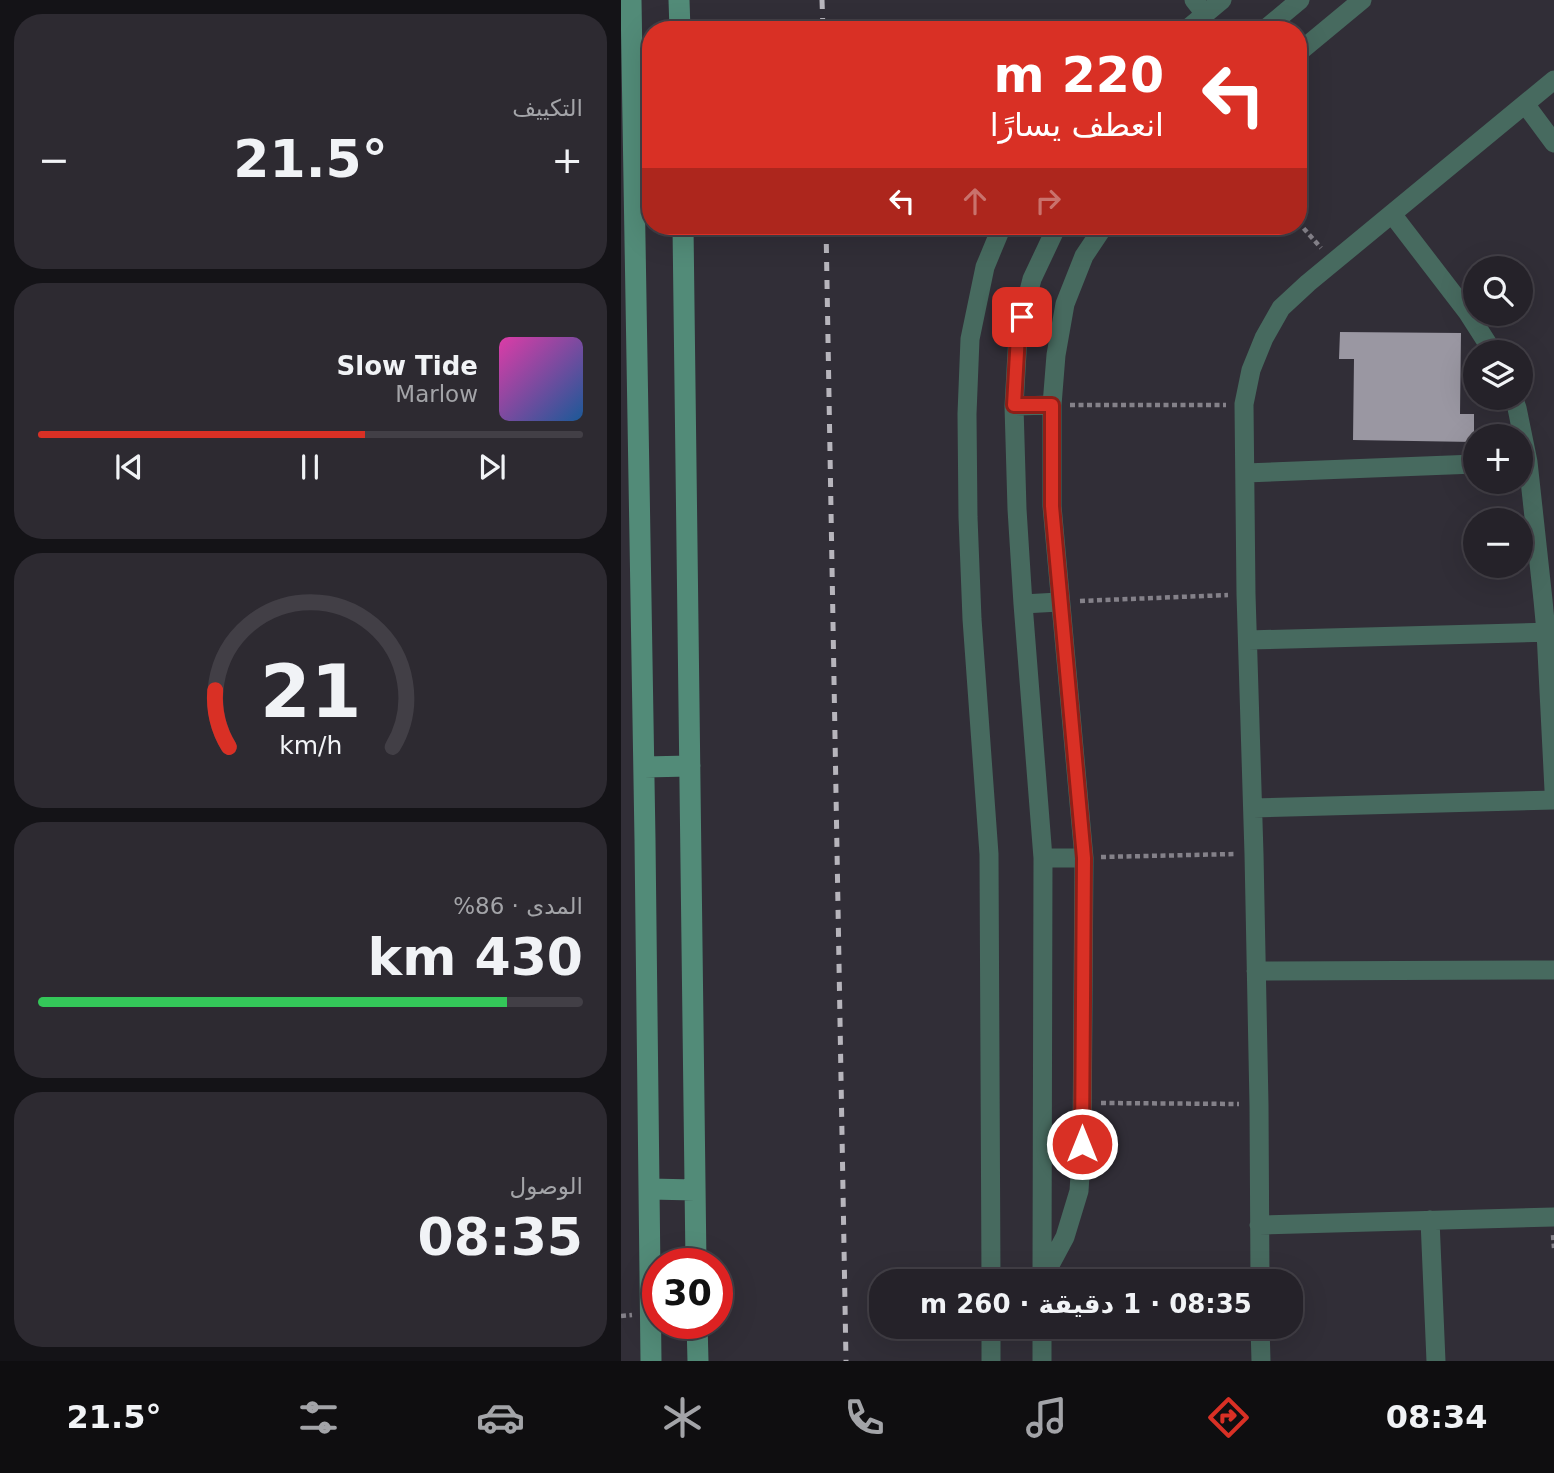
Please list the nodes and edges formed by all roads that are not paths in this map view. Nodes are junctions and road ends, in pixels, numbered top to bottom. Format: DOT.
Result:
graph roads {
  1 [pos="631,0"];
  2 [pos="679,0"];
  3 [pos="1222,0"];
  4 [pos="1300,0"];
  5 [pos="1362,0"];
  6 [pos="1200,7"];
  7 [pos="680,21"];
  8 [pos="1275,21"];
  9 [pos="1307,46"];
  10 [pos="1554,80"];
  11 [pos="1525,104"];
  12 [pos="1554,143"];
  13 [pos="1392,214"];
  14 [pos="683,235"];
  15 [pos="998,235"];
  16 [pos="1053,235"];
  17 [pos="1098,235"];
  18 [pos="628,241"];
  19 [pos="628,270"];
  20 [pos="1485,340"];
  21 [pos="1014,405"];
  22 [pos="1052,405"];
  23 [pos="1463,464"];
  24 [pos="1245,472"];
  25 [pos="1529,494"];
  26 [pos="1059,602"];
  27 [pos="1023,604"];
  28 [pos="1550,632"];
  29 [pos="1248,640"];
  30 [pos="690,766"];
  31 [pos="644,767"];
  32 [pos="1554,790"];
  33 [pos="1554,800"];
  34 [pos="1253,808"];
  35 [pos="1043,858"];
  36 [pos="1084,858"];
  37 [pos="1554,970"];
  38 [pos="1256,971"];
  39 [pos="650,1189"];
  40 [pos="695,1190"];
  41 [pos="1554,1217"];
  42 [pos="1430,1220"];
  43 [pos="1259,1224"];
  44 [pos="696,1248"];
  45 [pos="991,1269"];
  46 [pos="1042,1269"];
  47 [pos="1048,1269"];
  48 [pos="1260,1269"];
  49 [pos="697,1339"];
  50 [pos="991,1339"];
  51 [pos="1042,1339"];
  52 [pos="1260,1339"];
  53 [pos="651,1361"];
  54 [pos="698,1361"];
  55 [pos="991,1361"];
  56 [pos="1042,1361"];
  57 [pos="1261,1361"];
  58 [pos="1436,1361"];
  1 -- 18 [label="street"];
  2 -- 7 [label="street"];
  3 -- 6 [label="street"];
  4 -- 8 [label="street"];
  5 -- 9 [label="street"];
  10 -- 11 [label="street"];
  11 -- 12 [label="street"];
  11 -- 13 [label="street"];
  13 -- 20 [label="street"];
  13 -- 24 [label="street"];
  14 -- 30 [label="street"];
  15 -- 45 [label="street"];
  16 -- 21 [label="street"];
  17 -- 22 [label="street"];
  18 -- 19 [label="street"];
  19 -- 31 [label="street"];
  21 -- 22 [label="street"];
  21 -- 27 [label="street"];
  22 -- 26 [label="street"];
  23 -- 24 [label="street"];
  24 -- 29 [label="street"];
  25 -- 28 [label="street"];
  26 -- 27 [label="street"];
  26 -- 36 [label="street"];
  27 -- 35 [label="street"];
  28 -- 29 [label="street"];
  28 -- 32 [label="street"];
  29 -- 34 [label="street"];
  30 -- 31 [label="street"];
  30 -- 40 [label="street"];
  31 -- 39 [label="street"];
  33 -- 34 [label="street"];
  34 -- 38 [label="street"];
  35 -- 36 [label="street"];
  35 -- 46 [label="street"];
  36 -- 47 [label="street"];
  37 -- 38 [label="street"];
  38 -- 43 [label="street"];
  39 -- 40 [label="street"];
  39 -- 53 [label="street"];
  40 -- 44 [label="street"];
  41 -- 42 [label="street"];
  42 -- 43 [label="street"];
  42 -- 58 [label="street"];
  43 -- 48 [label="street"];
  49 -- 54 [label="street"];
  50 -- 55 [label="street"];
  51 -- 56 [label="street"];
  52 -- 57 [label="street"];
}
